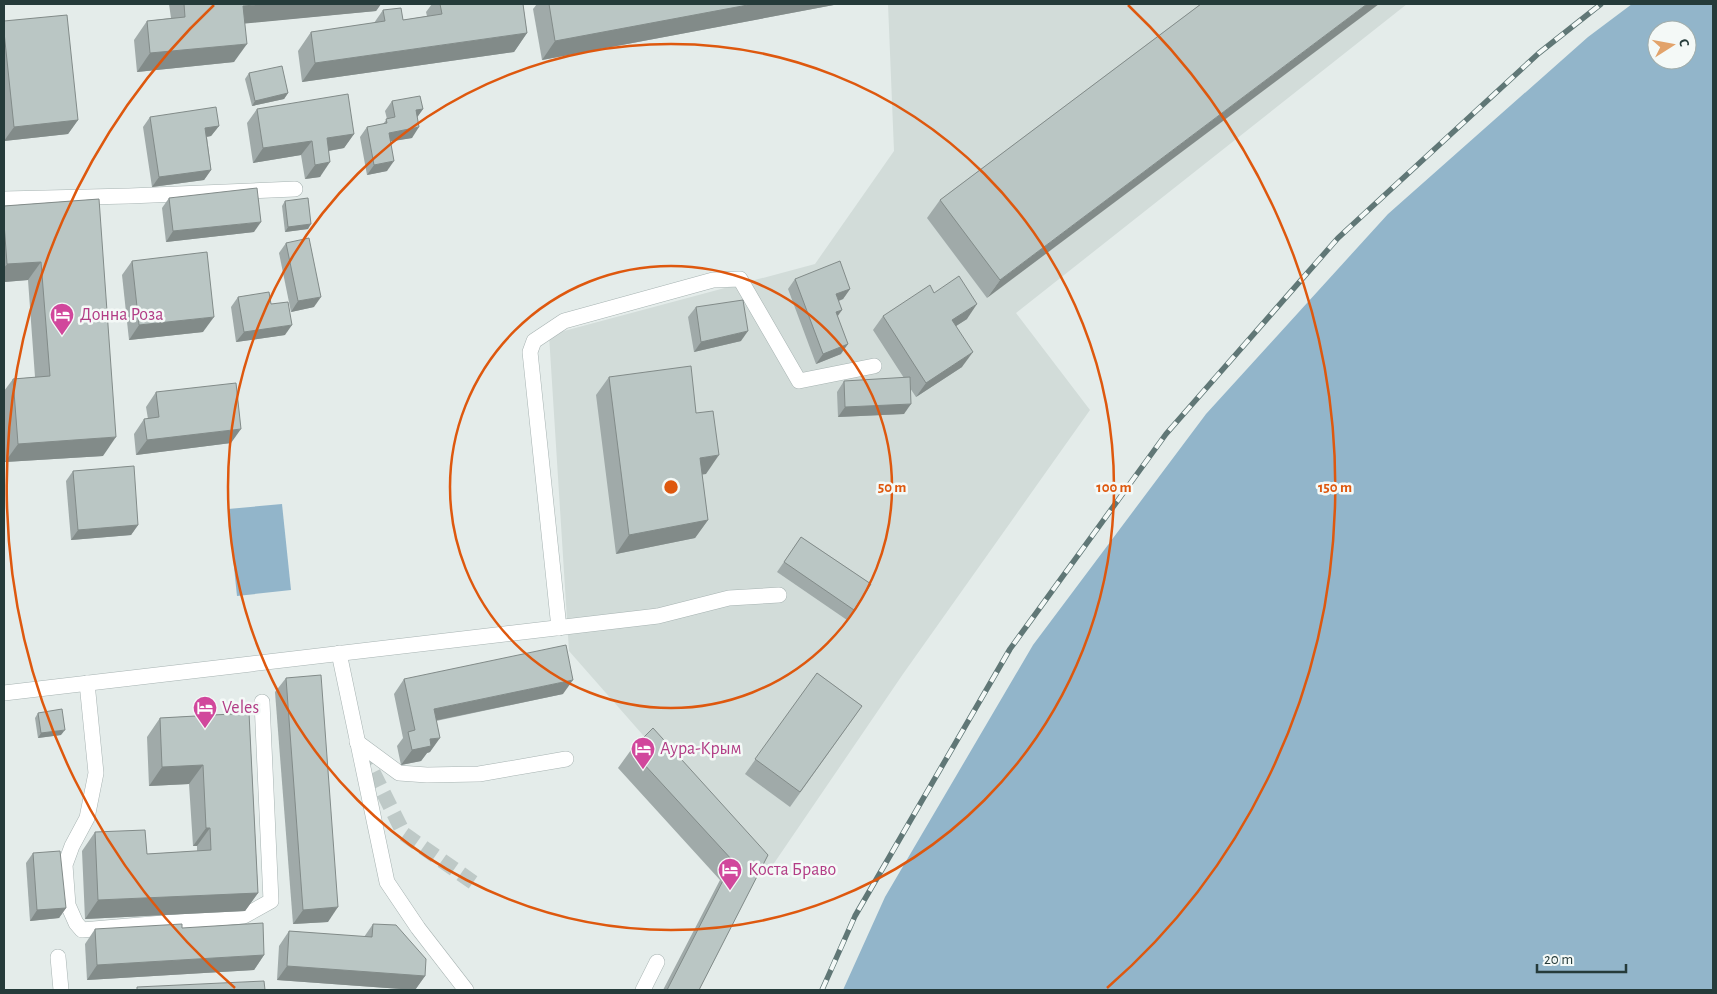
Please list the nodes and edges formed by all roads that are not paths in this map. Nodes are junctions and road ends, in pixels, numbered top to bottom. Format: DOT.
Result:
graph roads {
  1 [pos="295,189"];
  2 [pos="4,199"];
  3 [pos="874,366"];
  4 [pos="779,595"];
  5 [pos="559,628"];
  6 [pos="339,654"];
  7 [pos="87,683"];
  8 [pos="4,693"];
  9 [pos="262,702"];
  10 [pos="357,742"];
  11 [pos="566,759"];
  12 [pos="58,957"];
  13 [pos="657,962"];
  14 [pos="61,990"];
  15 [pos="466,990"];
  16 [pos="643,990"];
  1 -- 2 [label="lane"];
  3 -- 5 [label="lane"];
  4 -- 5 [label="lane"];
  5 -- 6 [label="lane"];
  6 -- 7 [label="lane"];
  6 -- 10 [label="lane"];
  7 -- 8 [label="lane"];
  7 -- 9 [label="lane"];
  10 -- 11 [label="lane"];
  10 -- 15 [label="lane"];
  12 -- 14 [label="lane"];
  13 -- 16 [label="lane"];
}
